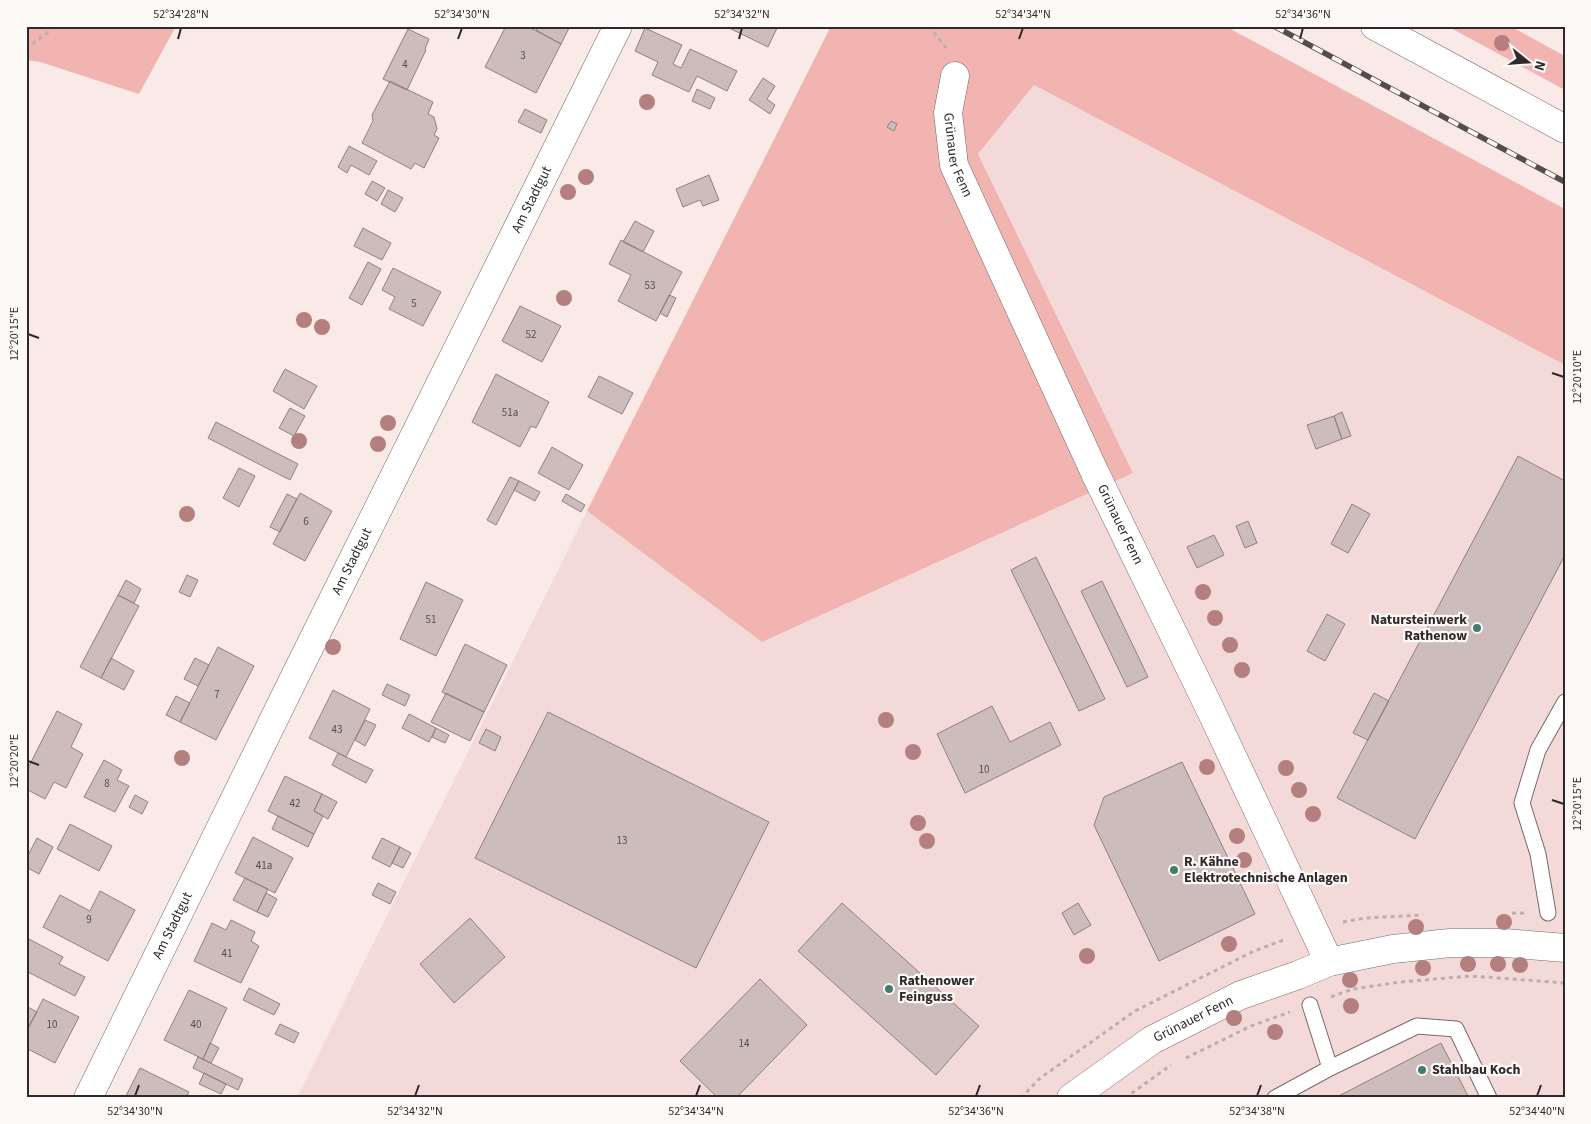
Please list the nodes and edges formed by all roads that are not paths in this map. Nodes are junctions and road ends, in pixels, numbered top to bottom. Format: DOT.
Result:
graph roads {
  1 [pos="618,26"];
  2 [pos="1375,26"];
  3 [pos="955,76"];
  4 [pos="1565,129"];
  5 [pos="1565,702"];
  6 [pos="1548,913"];
  7 [pos="1565,948"];
  8 [pos="1329,962"];
  9 [pos="1310,1005"];
  10 [pos="1330,1068"];
  11 [pos="88,1098"];
  12 [pos="1071,1098"];
  13 [pos="1275,1098"];
  14 [pos="1489,1098"];
  1 -- 11 [label="street, Am Stadtgut"];
  2 -- 4 [label="street"];
  3 -- 8 [label="street, Grünauer Fenn"];
  5 -- 6 [label="lane"];
  7 -- 8 [label="street, Grünauer Fenn"];
  8 -- 12 [label="street, Grünauer Fenn"];
  9 -- 10 [label="lane"];
  10 -- 13 [label="lane"];
  10 -- 14 [label="lane"];
}
